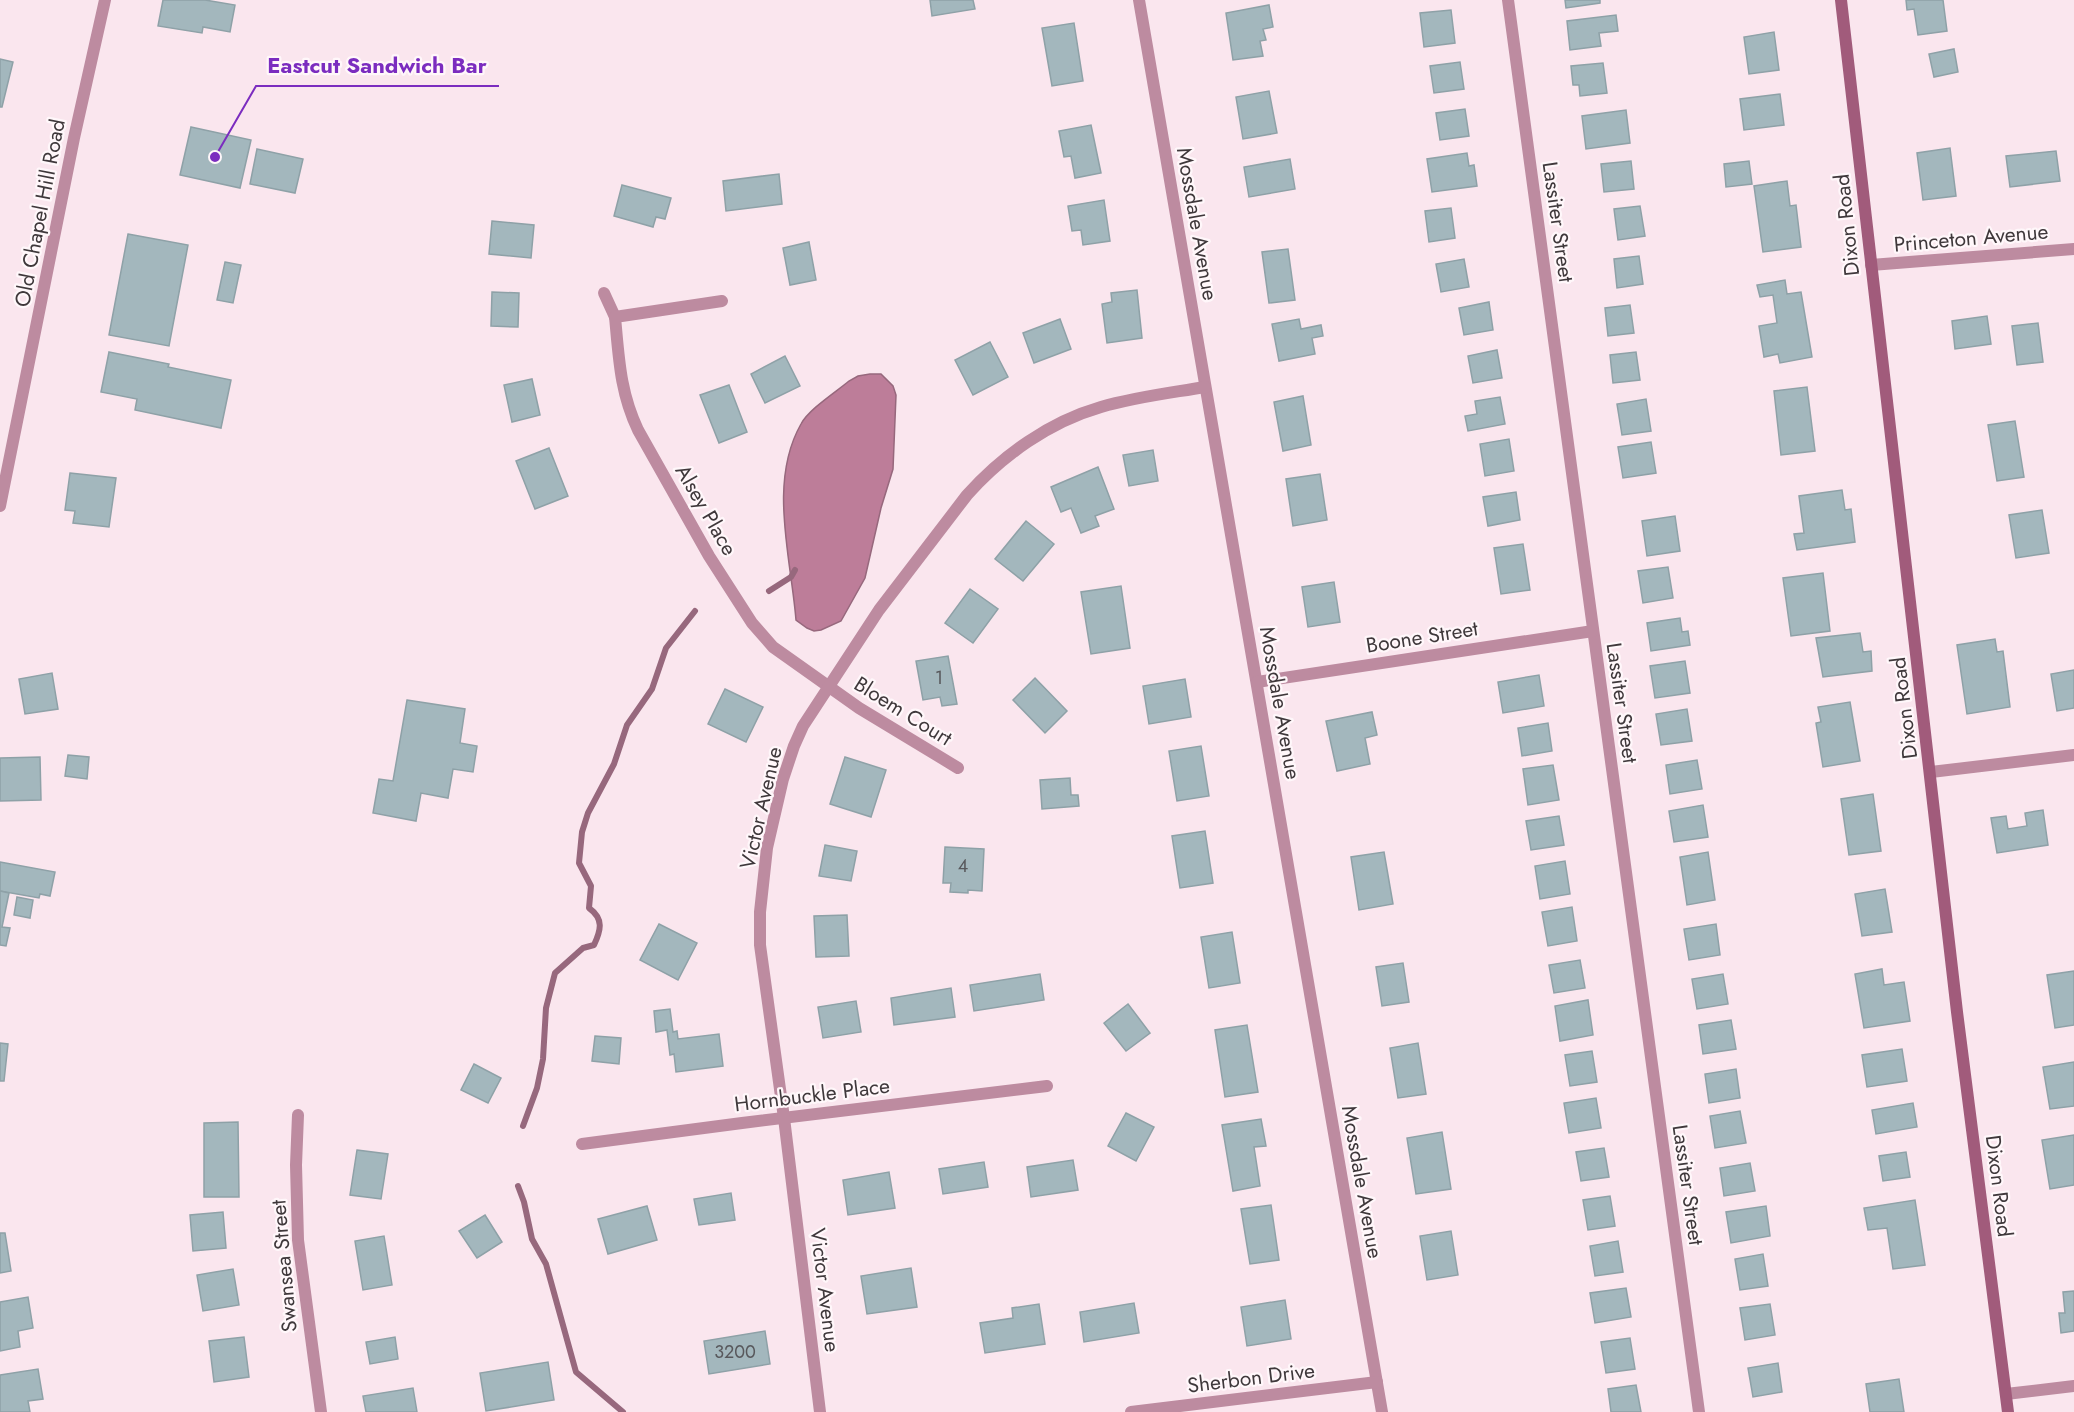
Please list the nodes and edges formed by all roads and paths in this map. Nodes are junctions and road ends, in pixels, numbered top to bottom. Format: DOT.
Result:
graph roads {
  1 [pos="105,0"];
  2 [pos="1138,0"];
  3 [pos="1508,0"];
  4 [pos="1840,0"];
  5 [pos="2074,249"];
  6 [pos="1871,265"];
  7 [pos="604,293"];
  8 [pos="722,301"];
  9 [pos="615,317"];
  10 [pos="1205,387"];
  11 [pos="0,506"];
  12 [pos="1593,631"];
  13 [pos="1257,682"];
  14 [pos="827,686"];
  15 [pos="2074,755"];
  16 [pos="958,768"];
  17 [pos="1931,772"];
  18 [pos="1047,1086"];
  19 [pos="297,1115"];
  20 [pos="784,1118"];
  21 [pos="582,1144"];
  22 [pos="1377,1382"];
  23 [pos="2074,1386"];
  24 [pos="2006,1394"];
  25 [pos="321,1412"];
  26 [pos="820,1412"];
  27 [pos="1131,1412"];
  28 [pos="1382,1412"];
  29 [pos="1699,1412"];
  30 [pos="2008,1412"];
  1 -- 11 [label="street, Old Chapel Hill Road"];
  2 -- 10 [label="street, Mossdale Avenue"];
  3 -- 12 [label="street, Lassiter Street"];
  4 -- 6 [label="street, Dixon Road"];
  5 -- 6 [label="street, Princeton Avenue"];
  6 -- 17 [label="street, Dixon Road"];
  7 -- 9 [label="street, Alsey Place"];
  8 -- 9 [label="street"];
  9 -- 14 [label="street, Alsey Place"];
  10 -- 13 [label="street, Mossdale Avenue"];
  10 -- 14 [label="street, Victor Avenue"];
  12 -- 13 [label="street, Boone Street"];
  12 -- 29 [label="street, Lassiter Street"];
  13 -- 22 [label="street, Mossdale Avenue"];
  14 -- 16 [label="street, Bloem Court"];
  14 -- 20 [label="street, Victor Avenue"];
  15 -- 17 [label="street"];
  17 -- 24 [label="street, Dixon Road"];
  18 -- 20 [label="street, Hornbuckle Place"];
  19 -- 25 [label="street, Swansea Street"];
  20 -- 21 [label="street, Hornbuckle Place"];
  20 -- 26 [label="street, Victor Avenue"];
  22 -- 27 [label="street, Sherbon Drive"];
  22 -- 28 [label="street, Mossdale Avenue"];
  23 -- 24 [label="street"];
  24 -- 30 [label="street, Dixon Road"];
}
